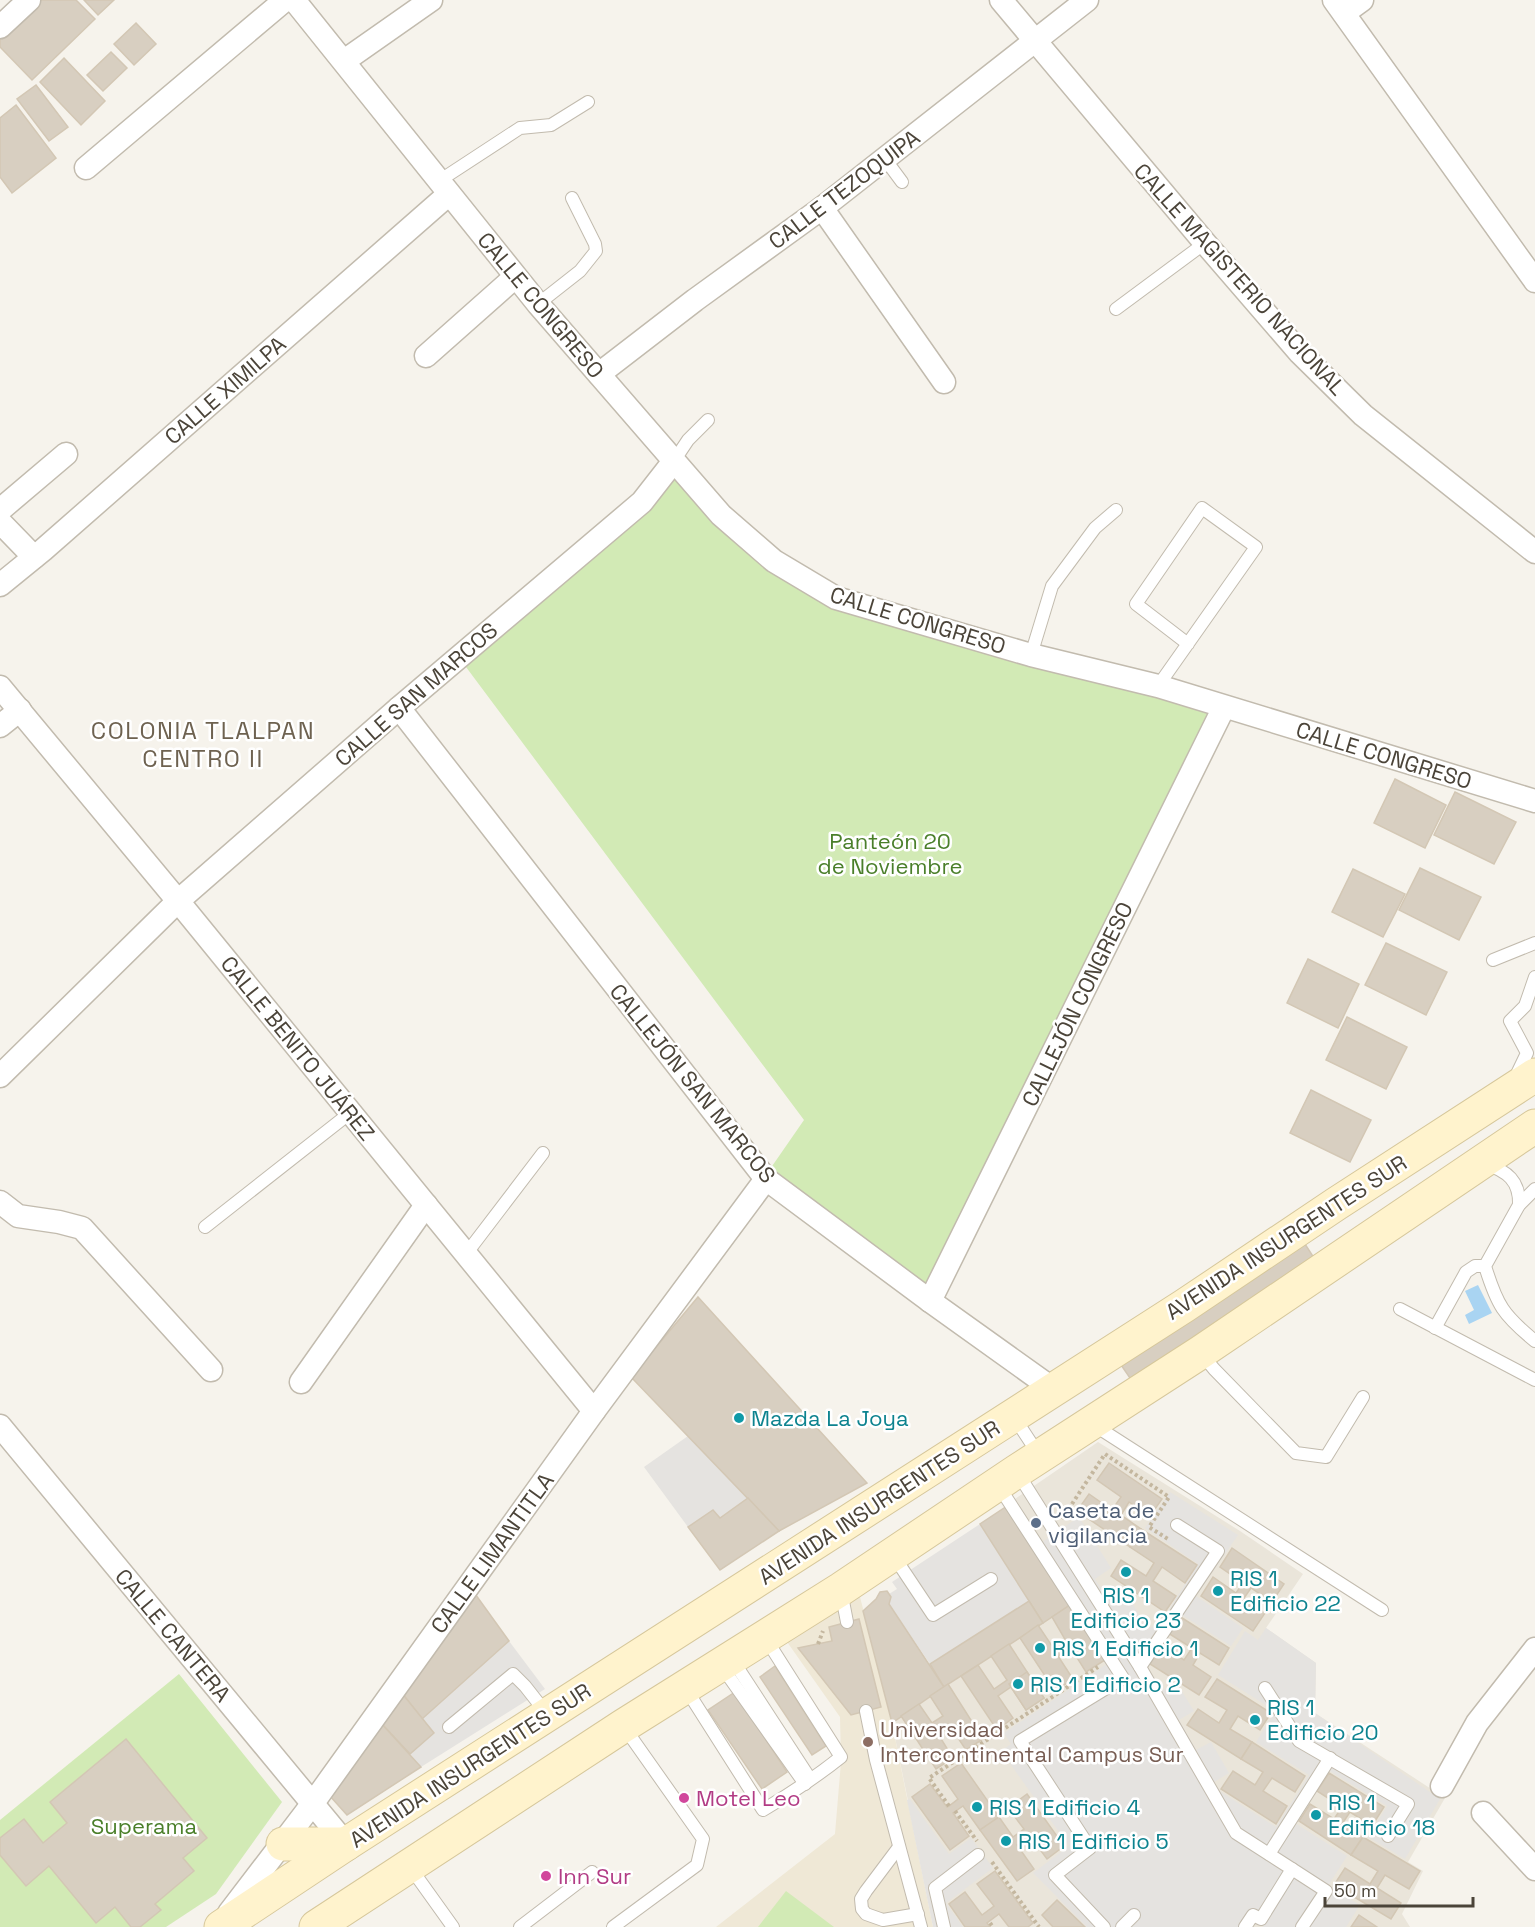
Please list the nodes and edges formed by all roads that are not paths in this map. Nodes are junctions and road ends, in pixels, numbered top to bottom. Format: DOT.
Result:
graph roads {
  1 [pos="29,0"];
  2 [pos="285,0"];
  3 [pos="294,0"];
  4 [pos="431,0"];
  5 [pos="1001,0"];
  6 [pos="1087,0"];
  7 [pos="1362,0"];
  8 [pos="1339,6"];
  9 [pos="0,27"];
  10 [pos="1034,40"];
  11 [pos="344,61"];
  12 [pos="588,102"];
  13 [pos="885,159"];
  14 [pos="86,168"];
  15 [pos="902,183"];
  16 [pos="444,188"];
  17 [pos="572,198"];
  18 [pos="822,208"];
  19 [pos="1204,243"];
  20 [pos="515,277"];
  21 [pos="1535,281"];
  22 [pos="538,304"];
  23 [pos="1116,309"];
  24 [pos="426,356"];
  25 [pos="599,374"];
  26 [pos="944,382"];
  27 [pos="708,420"];
  28 [pos="66,454"];
  29 [pos="674,461"];
  30 [pos="0,510"];
  31 [pos="1116,510"];
  32 [pos="0,522"];
  33 [pos="1535,552"];
  34 [pos="34,557"];
  35 [pos="0,585"];
  36 [pos="1188,644"];
  37 [pos="1031,655"];
  38 [pos="1158,686"];
  39 [pos="0,687"];
  40 [pos="1224,707"];
  41 [pos="399,708"];
  42 [pos="20,710"];
  43 [pos="0,726"];
  44 [pos="1535,801"];
  45 [pos="178,901"];
  46 [pos="1535,943"];
  47 [pos="1493,960"];
  48 [pos="1535,977"];
  49 [pos="0,1076"];
  50 [pos="1525,1086"];
  51 [pos="350,1113"];
  52 [pos="1533,1133"];
  53 [pos="543,1153"];
  54 [pos="1480,1162"];
  55 [pos="766,1179"];
  56 [pos="1535,1189"];
  57 [pos="1521,1200"];
  58 [pos="0,1202"];
  59 [pos="426,1205"];
  60 [pos="205,1227"];
  61 [pos="466,1254"];
  62 [pos="1485,1266"];
  63 [pos="930,1301"];
  64 [pos="1400,1309"];
  65 [pos="1436,1328"];
  66 [pos="1535,1341"];
  67 [pos="1201,1352"];
  68 [pos="211,1370"];
  69 [pos="1535,1380"];
  70 [pos="301,1382"];
  71 [pos="1053,1389"];
  72 [pos="1363,1397"];
  73 [pos="594,1411"];
  74 [pos="1013,1416"];
  75 [pos="1090,1423"];
  76 [pos="0,1426"];
  77 [pos="1018,1470"];
  78 [pos="1177,1525"];
  79 [pos="893,1554"];
  80 [pos="991,1579"];
  81 [pos="841,1589"];
  82 [pos="1382,1610"];
  83 [pos="847,1622"];
  84 [pos="765,1638"];
  85 [pos="1535,1649"];
  86 [pos="727,1662"];
  87 [pos="1140,1666"];
  88 [pos="685,1688"];
  89 [pos="1264,1688"];
  90 [pos="866,1711"];
  91 [pos="548,1715"];
  92 [pos="623,1726"];
  93 [pos="449,1727"];
  94 [pos="1330,1758"];
  95 [pos="808,1782"];
  96 [pos="1442,1786"];
  97 [pos="313,1803"];
  98 [pos="1483,1813"];
  99 [pos="1388,1836"];
  100 [pos="282,1844"];
  101 [pos="346,1844"];
  102 [pos="899,1846"];
  103 [pos="1269,1854"];
  104 [pos="984,1855"];
  105 [pos="409,1866"];
  106 [pos="1292,1869"];
  107 [pos="1535,1869"];
  108 [pos="592,1872"];
  109 [pos="918,1914"];
  110 [pos="1134,1915"];
  111 [pos="1261,1919"];
  112 [pos="221,1927"];
  113 [pos="316,1927"];
  114 [pos="453,1927"];
  115 [pos="520,1927"];
  116 [pos="613,1927"];
  117 [pos="921,1927"];
  118 [pos="944,1927"];
  119 [pos="1104,1927"];
  120 [pos="1122,1927"];
  121 [pos="1245,1927"];
  122 [pos="1272,1927"];
  123 [pos="1302,1927"];
  1 -- 9 [label="street"];
  2 -- 14 [label="street"];
  3 -- 11 [label="street, CALLE CONGRESO"];
  4 -- 11 [label="street"];
  5 -- 10 [label="street, CALLE MAGISTERIO NACIONAL"];
  6 -- 10 [label="street, CALLE TEZOQUIPA"];
  7 -- 8 [label="street"];
  8 -- 21 [label="street"];
  10 -- 13 [label="street, CALLE TEZOQUIPA"];
  10 -- 19 [label="street, CALLE MAGISTERIO NACIONAL"];
  11 -- 16 [label="street, CALLE CONGRESO"];
  12 -- 16 [label="lane"];
  13 -- 15 [label="lane"];
  13 -- 18 [label="street, CALLE TEZOQUIPA"];
  16 -- 20 [label="street, CALLE CONGRESO"];
  16 -- 34 [label="street, CALLE XIMILPA"];
  17 -- 22 [label="lane"];
  18 -- 25 [label="street, CALLE TEZOQUIPA"];
  18 -- 26 [label="street"];
  19 -- 23 [label="lane"];
  19 -- 33 [label="street, CALLE MAGISTERIO NACIONAL"];
  20 -- 22 [label="street, CALLE CONGRESO"];
  20 -- 24 [label="street"];
  22 -- 25 [label="street, CALLE CONGRESO"];
  25 -- 29 [label="street, CALLE CONGRESO"];
  27 -- 29 [label="lane"];
  28 -- 30 [label="street"];
  29 -- 37 [label="street, CALLE CONGRESO"];
  29 -- 41 [label="street, CALLE SAN MARCOS"];
  31 -- 37 [label="lane"];
  32 -- 34 [label="street"];
  34 -- 35 [label="street, CALLE XIMILPA"];
  36 -- 36 [label="lane"];
  36 -- 38 [label="lane"];
  37 -- 38 [label="street, CALLE CONGRESO"];
  38 -- 40 [label="street, CALLE CONGRESO"];
  39 -- 42 [label="street, CALLE BENITO JUÁREZ"];
  40 -- 44 [label="street, CALLE CONGRESO"];
  40 -- 63 [label="street, CALLEJÓN CONGRESO"];
  41 -- 45 [label="street, CALLE SAN MARCOS"];
  41 -- 55 [label="street, CALLEJÓN SAN MARCOS"];
  42 -- 43 [label="street"];
  42 -- 45 [label="street, CALLE BENITO JUÁREZ"];
  45 -- 49 [label="street, CALLE SAN MARCOS"];
  45 -- 51 [label="street, CALLE BENITO JUÁREZ"];
  46 -- 47 [label="lane"];
  48 -- 50 [label="lane"];
  50 -- 52 [label="main road"];
  50 -- 71 [label="main road, AVENIDA INSURGENTES SUR"];
  51 -- 59 [label="street, CALLE BENITO JUÁREZ"];
  51 -- 60 [label="lane"];
  52 -- 54 [label="main road, AVENIDA INSURGENTES SUR"];
  53 -- 61 [label="lane"];
  54 -- 57 [label="lane"];
  54 -- 67 [label="main road, AVENIDA INSURGENTES SUR"];
  55 -- 63 [label="street, CALLEJÓN SAN MARCOS"];
  55 -- 73 [label="street, CALLE LIMANTITLA"];
  56 -- 57 [label="lane"];
  57 -- 62 [label="lane"];
  58 -- 68 [label="street"];
  59 -- 61 [label="street, CALLE BENITO JUÁREZ"];
  59 -- 70 [label="street"];
  61 -- 73 [label="street, CALLE BENITO JUÁREZ"];
  62 -- 65 [label="lane"];
  62 -- 66 [label="lane"];
  63 -- 71 [label="street, CALLEJÓN SAN MARCOS"];
  64 -- 65 [label="lane"];
  65 -- 69 [label="lane"];
  67 -- 72 [label="lane"];
  67 -- 75 [label="main road, AVENIDA INSURGENTES SUR"];
  71 -- 74 [label="main road, AVENIDA INSURGENTES SUR"];
  73 -- 97 [label="street, CALLE LIMANTITLA"];
  74 -- 77 [label="lane"];
  74 -- 91 [label="main road, AVENIDA INSURGENTES SUR"];
  75 -- 77 [label="main road, AVENIDA INSURGENTES SUR"];
  75 -- 82 [label="lane"];
  76 -- 97 [label="street, CALLE CANTERA"];
  77 -- 79 [label="main road, AVENIDA INSURGENTES SUR"];
  77 -- 87 [label="lane"];
  77 -- 119 [label="lane"];
  78 -- 87 [label="lane"];
  79 -- 80 [label="lane"];
  79 -- 81 [label="main road, AVENIDA INSURGENTES SUR"];
  81 -- 83 [label="lane"];
  81 -- 84 [label="main road, AVENIDA INSURGENTES SUR"];
  84 -- 86 [label="main road, AVENIDA INSURGENTES SUR"];
  84 -- 95 [label="lane"];
  85 -- 96 [label="street"];
  86 -- 88 [label="main road, AVENIDA INSURGENTES SUR"];
  86 -- 95 [label="lane"];
  87 -- 103 [label="lane"];
  88 -- 92 [label="main road, AVENIDA INSURGENTES SUR"];
  88 -- 95 [label="lane"];
  89 -- 94 [label="lane"];
  90 -- 102 [label="lane"];
  91 -- 93 [label="lane"];
  91 -- 101 [label="main road, AVENIDA INSURGENTES SUR"];
  92 -- 105 [label="main road, AVENIDA INSURGENTES SUR"];
  92 -- 116 [label="lane"];
  94 -- 99 [label="lane"];
  94 -- 103 [label="lane"];
  97 -- 100 [label="street, CALLE LIMANTITLA"];
  97 -- 101 [label="street, CALLE CANTERA"];
  98 -- 107 [label="street"];
  100 -- 101 [label="main road"];
  100 -- 112 [label="street, CALLE LIMANTITLA"];
  101 -- 112 [label="main road, AVENIDA INSURGENTES SUR"];
  102 -- 109 [label="lane"];
  102 -- 109 [label="lane"];
  103 -- 106 [label="lane"];
  104 -- 118 [label="lane"];
  105 -- 113 [label="main road, AVENIDA INSURGENTES SUR"];
  105 -- 114 [label="lane"];
  106 -- 111 [label="lane"];
  106 -- 123 [label="lane"];
  108 -- 115 [label="lane"];
  109 -- 117 [label="lane"];
  110 -- 120 [label="lane"];
  111 -- 121 [label="lane"];
  111 -- 122 [label="lane"];
}
